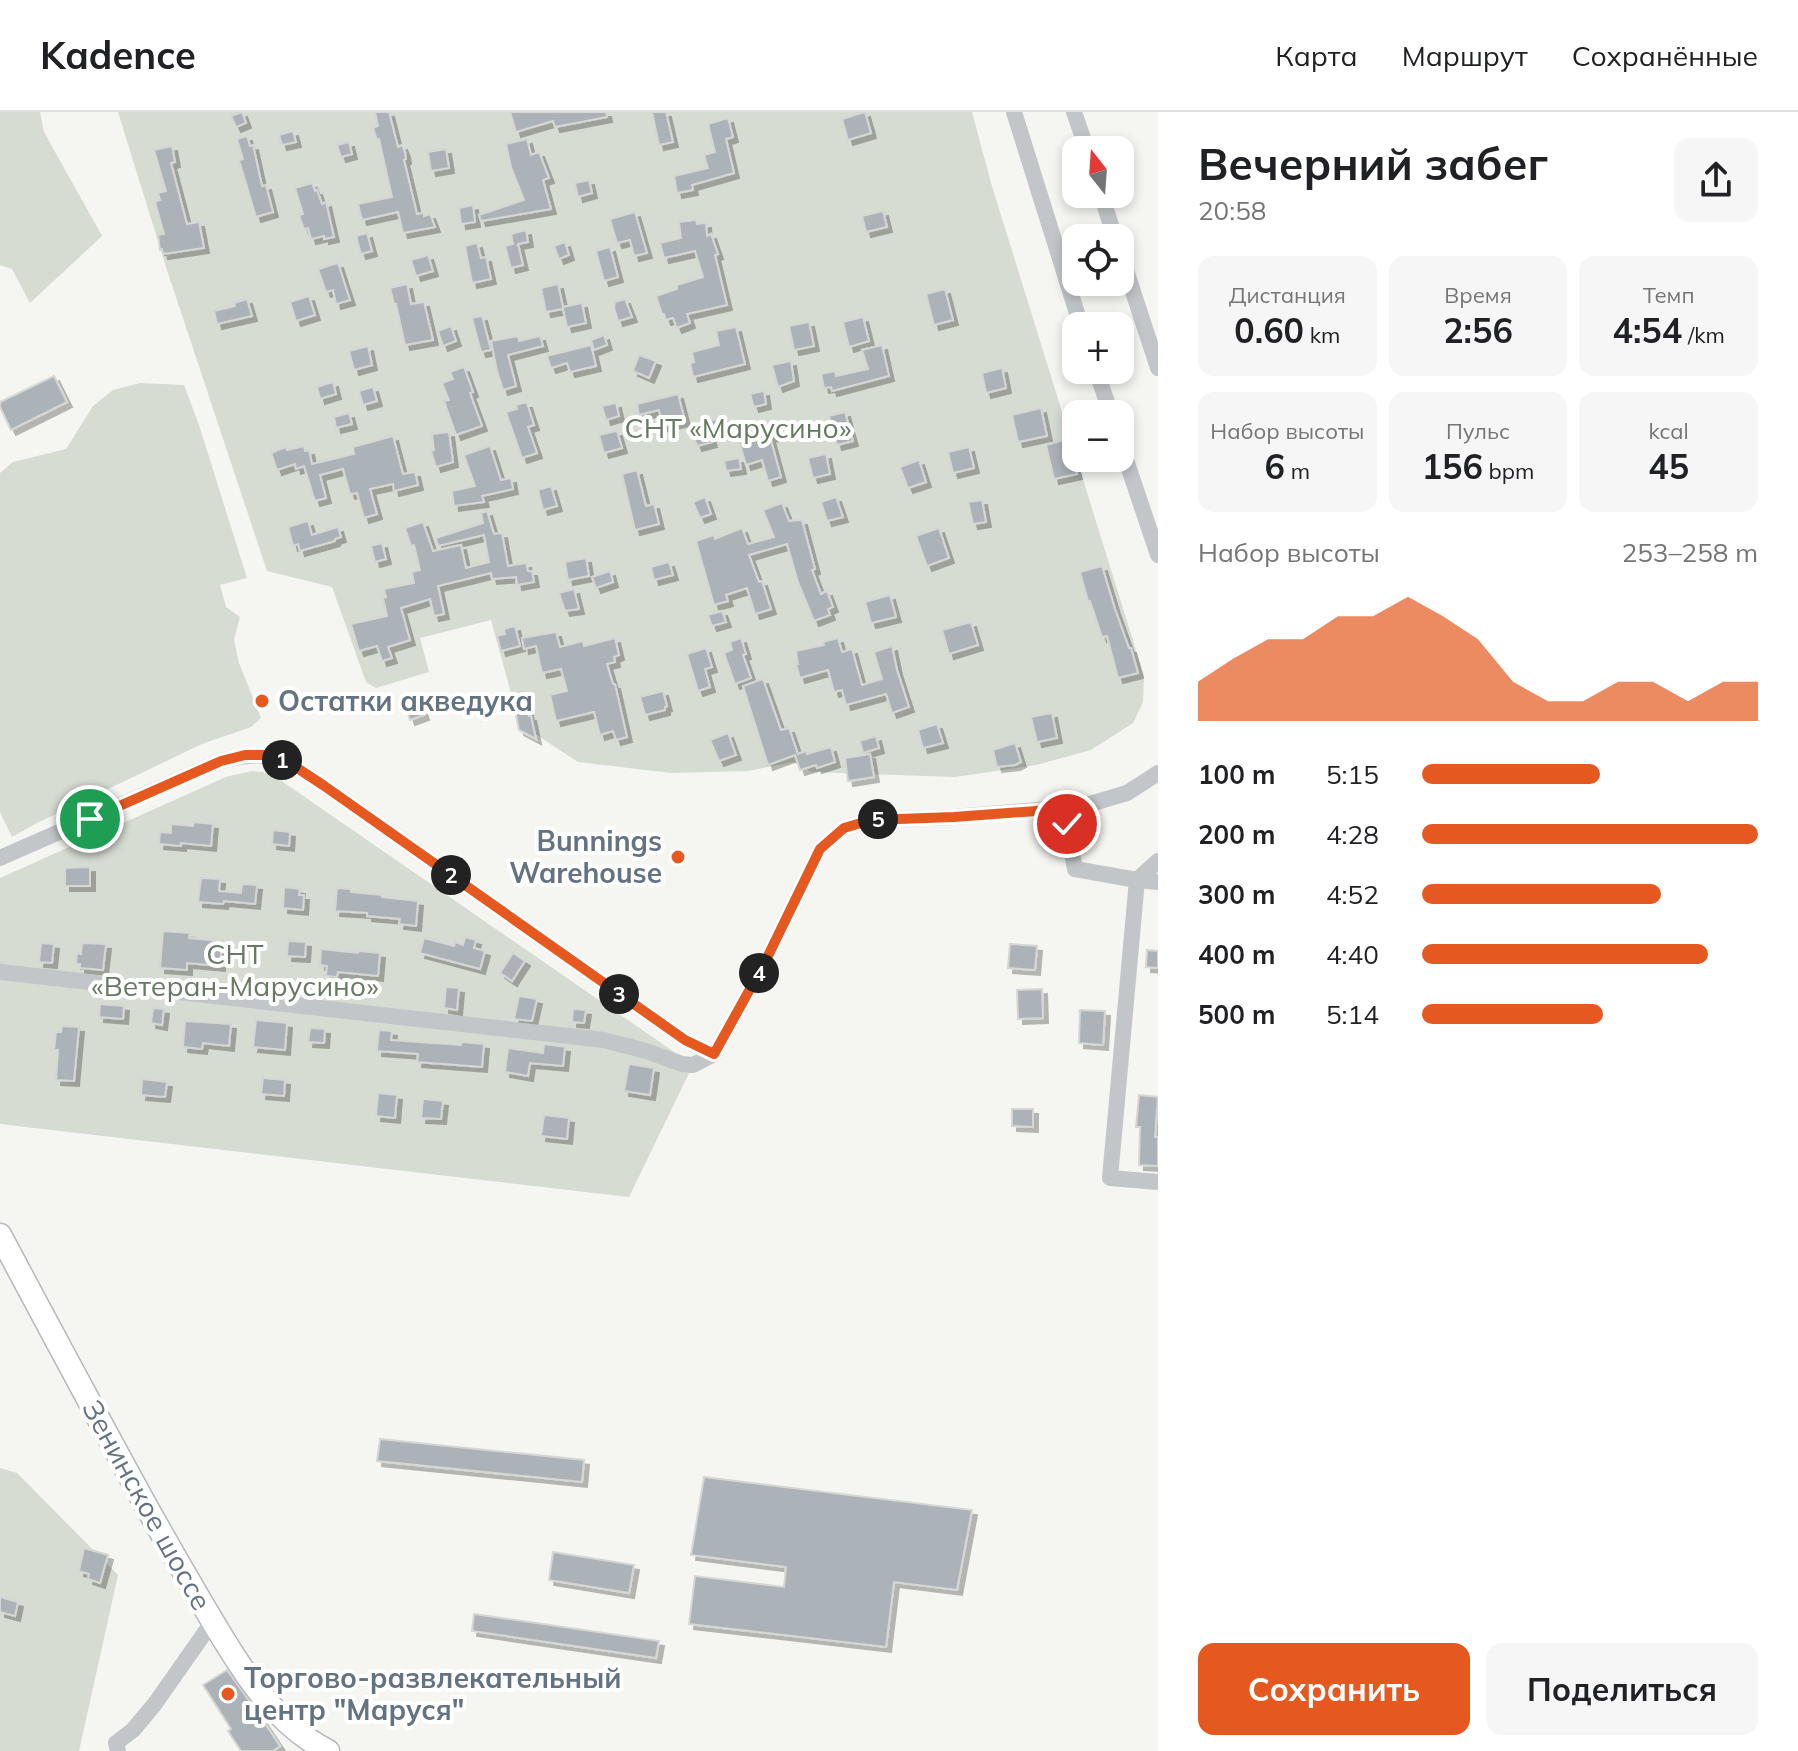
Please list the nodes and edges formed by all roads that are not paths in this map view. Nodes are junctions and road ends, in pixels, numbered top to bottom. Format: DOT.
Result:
graph roads {
  1 [pos="1014,112"];
  2 [pos="1074,112"];
  3 [pos="1082,136"];
  4 [pos="1134,295"];
  5 [pos="1077,312"];
  6 [pos="1158,368"];
  7 [pos="1130,472"];
  8 [pos="1158,555"];
  9 [pos="1158,773"];
  10 [pos="1064,809"];
  11 [pos="0,858"];
  12 [pos="1158,861"];
  13 [pos="1137,880"];
  14 [pos="1158,882"];
  15 [pos="0,972"];
  16 [pos="714,1054"];
  17 [pos="1158,1182"];
  18 [pos="0,1235"];
  19 [pos="213,1621"];
  20 [pos="118,1751"];
  21 [pos="328,1751"];
  1 -- 5 [label="street"];
  2 -- 3 [label="street"];
  4 -- 6 [label="street"];
  7 -- 8 [label="street"];
  9 -- 10 [label="street"];
  10 -- 13 [label="street"];
  10 -- 16 [label="street"];
  11 -- 16 [label="street"];
  12 -- 13 [label="street"];
  13 -- 14 [label="street"];
  13 -- 17 [label="street"];
  15 -- 16 [label="street"];
  18 -- 19 [label="main road, Зенинское шоссе"];
  19 -- 20 [label="street"];
  19 -- 21 [label="main road, Зенинское шоссе"];
}
